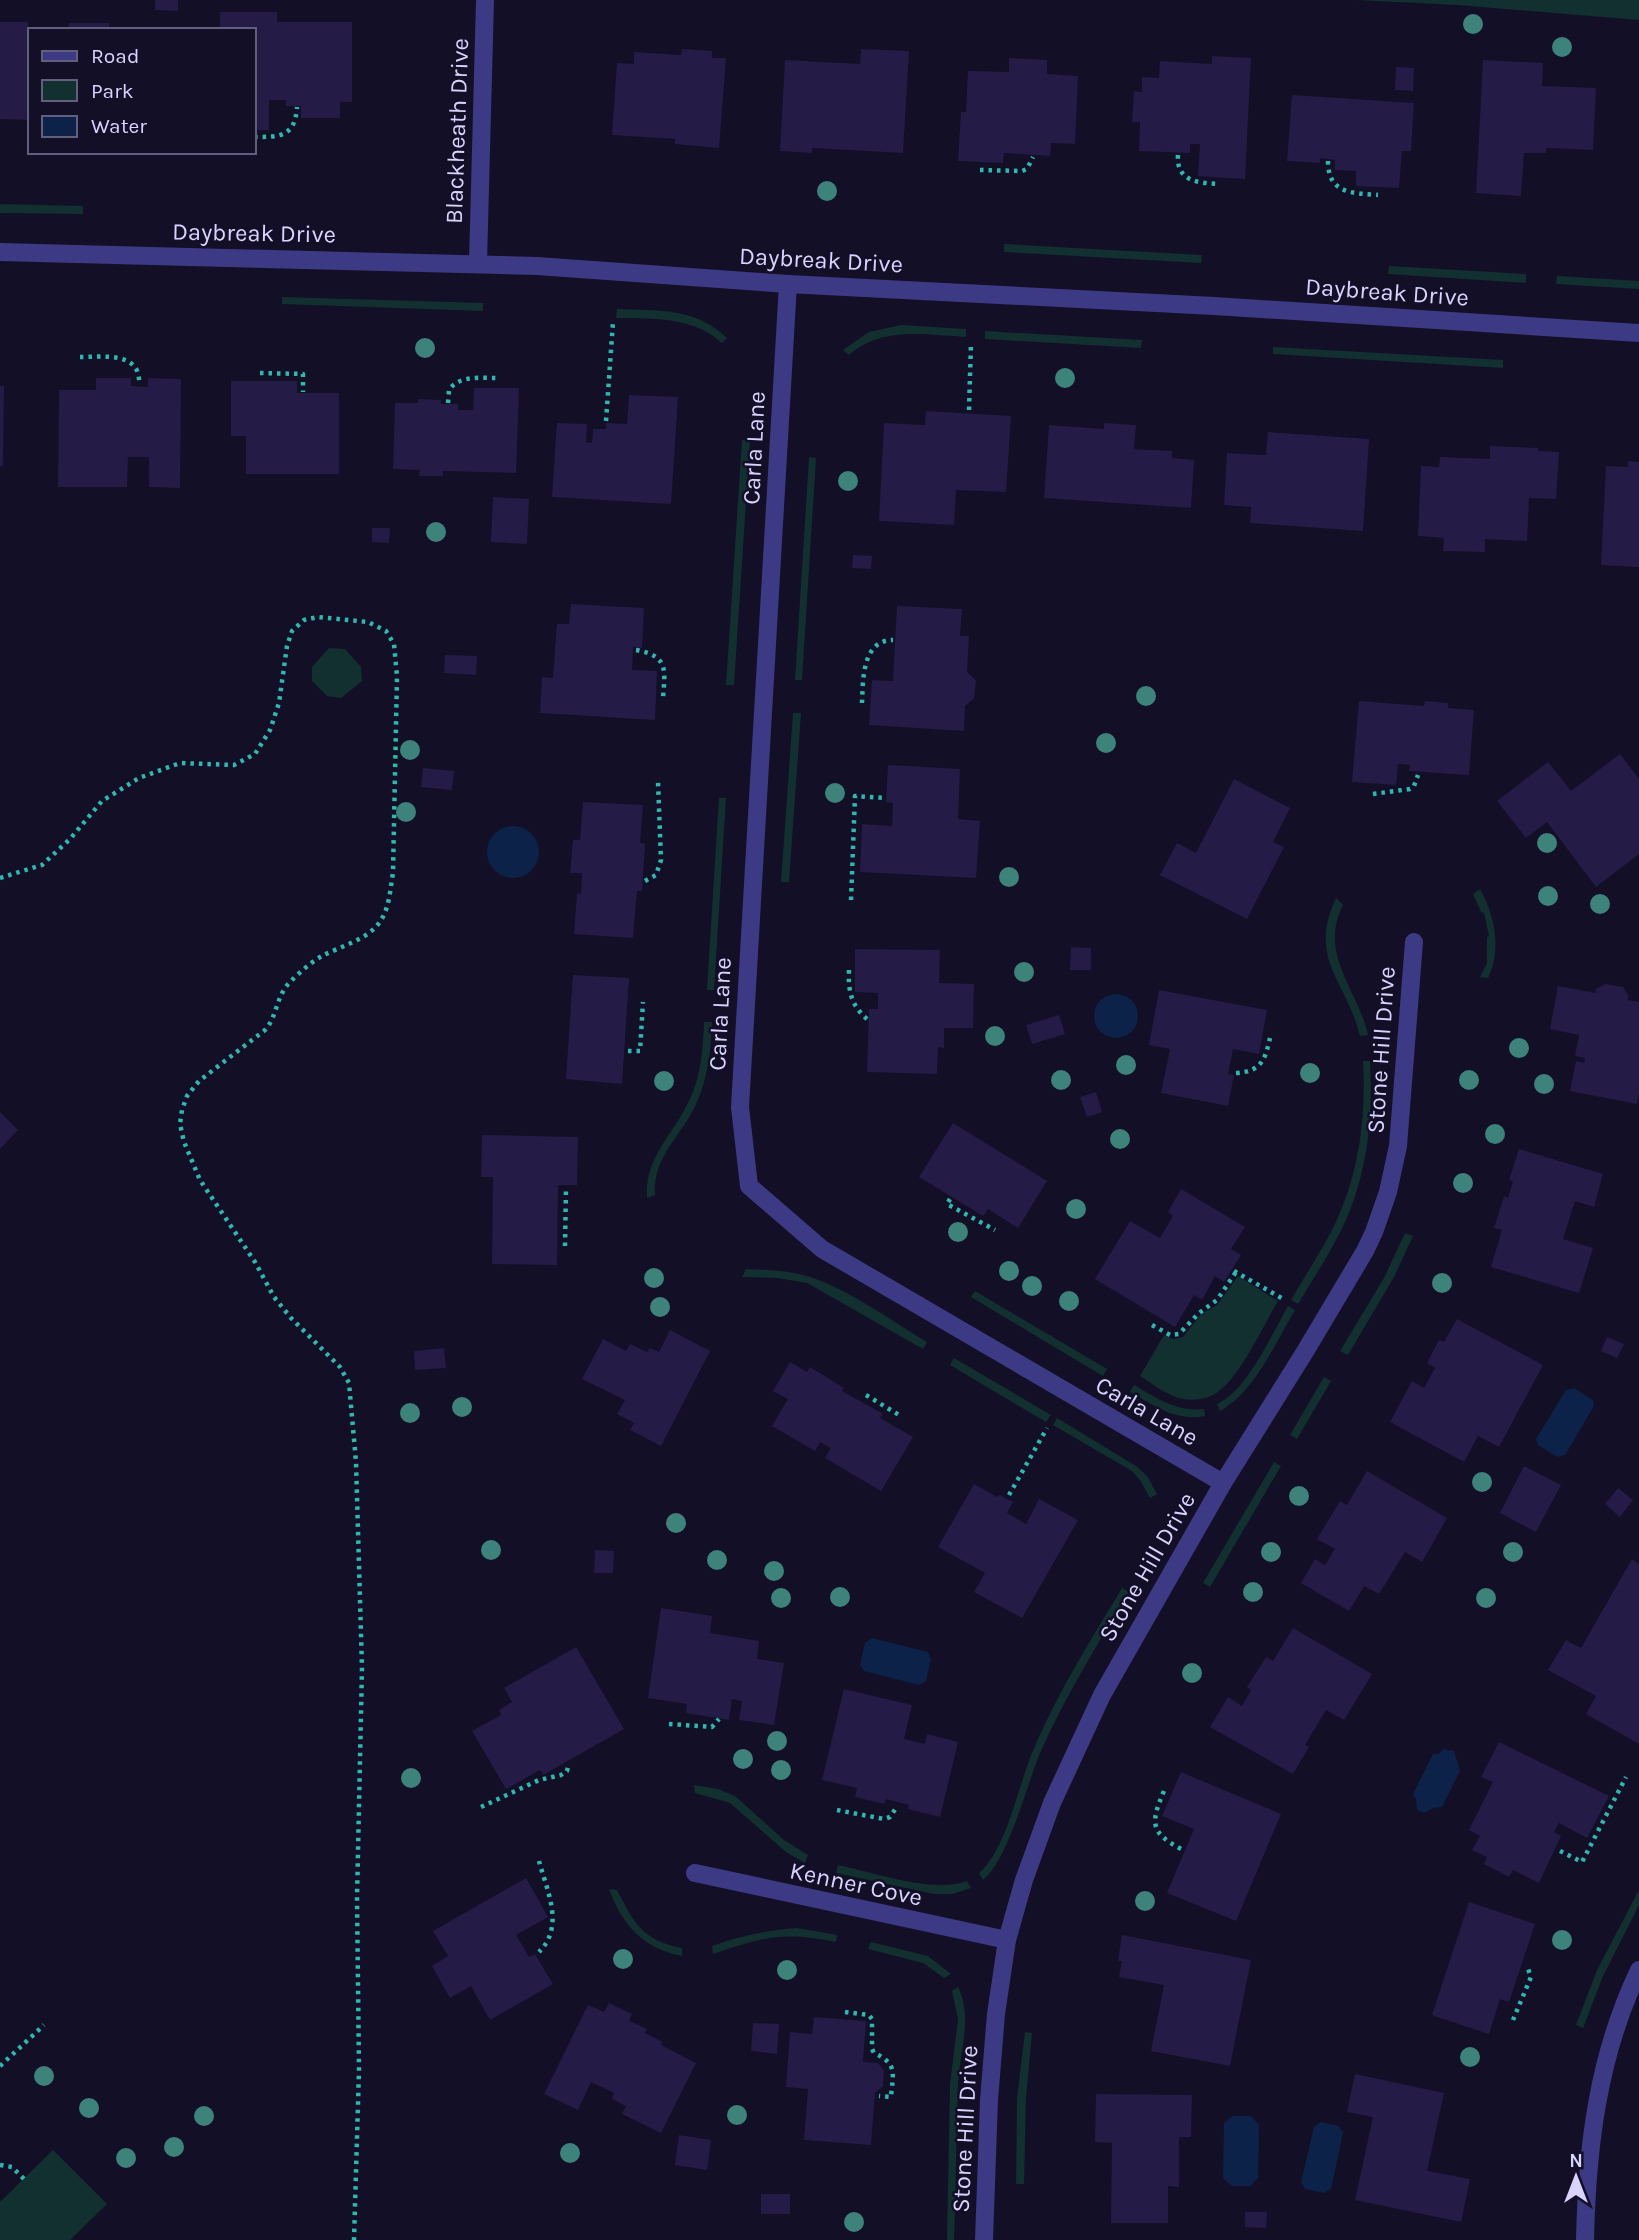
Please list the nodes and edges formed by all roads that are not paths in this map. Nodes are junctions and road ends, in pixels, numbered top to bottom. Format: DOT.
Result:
graph roads {
  1 [pos="485,0"];
  2 [pos="0,252"];
  3 [pos="478,263"];
  4 [pos="788,284"];
  5 [pos="1639,332"];
  6 [pos="1414,942"];
  7 [pos="1223,1483"];
  8 [pos="695,1873"];
  9 [pos="1007,1940"];
  10 [pos="1639,1970"];
  11 [pos="984,2240"];
  12 [pos="1585,2240"];
  1 -- 3 [label="street, Blackheath Drive"];
  2 -- 3 [label="street, Daybreak Drive"];
  3 -- 4 [label="street, Daybreak Drive"];
  4 -- 5 [label="street, Daybreak Drive"];
  4 -- 7 [label="street, Carla Lane"];
  6 -- 7 [label="street, Stone Hill Drive"];
  7 -- 9 [label="street, Stone Hill Drive"];
  8 -- 9 [label="street, Kenner Cove"];
  9 -- 11 [label="street, Stone Hill Drive"];
  10 -- 12 [label="street"];
}
